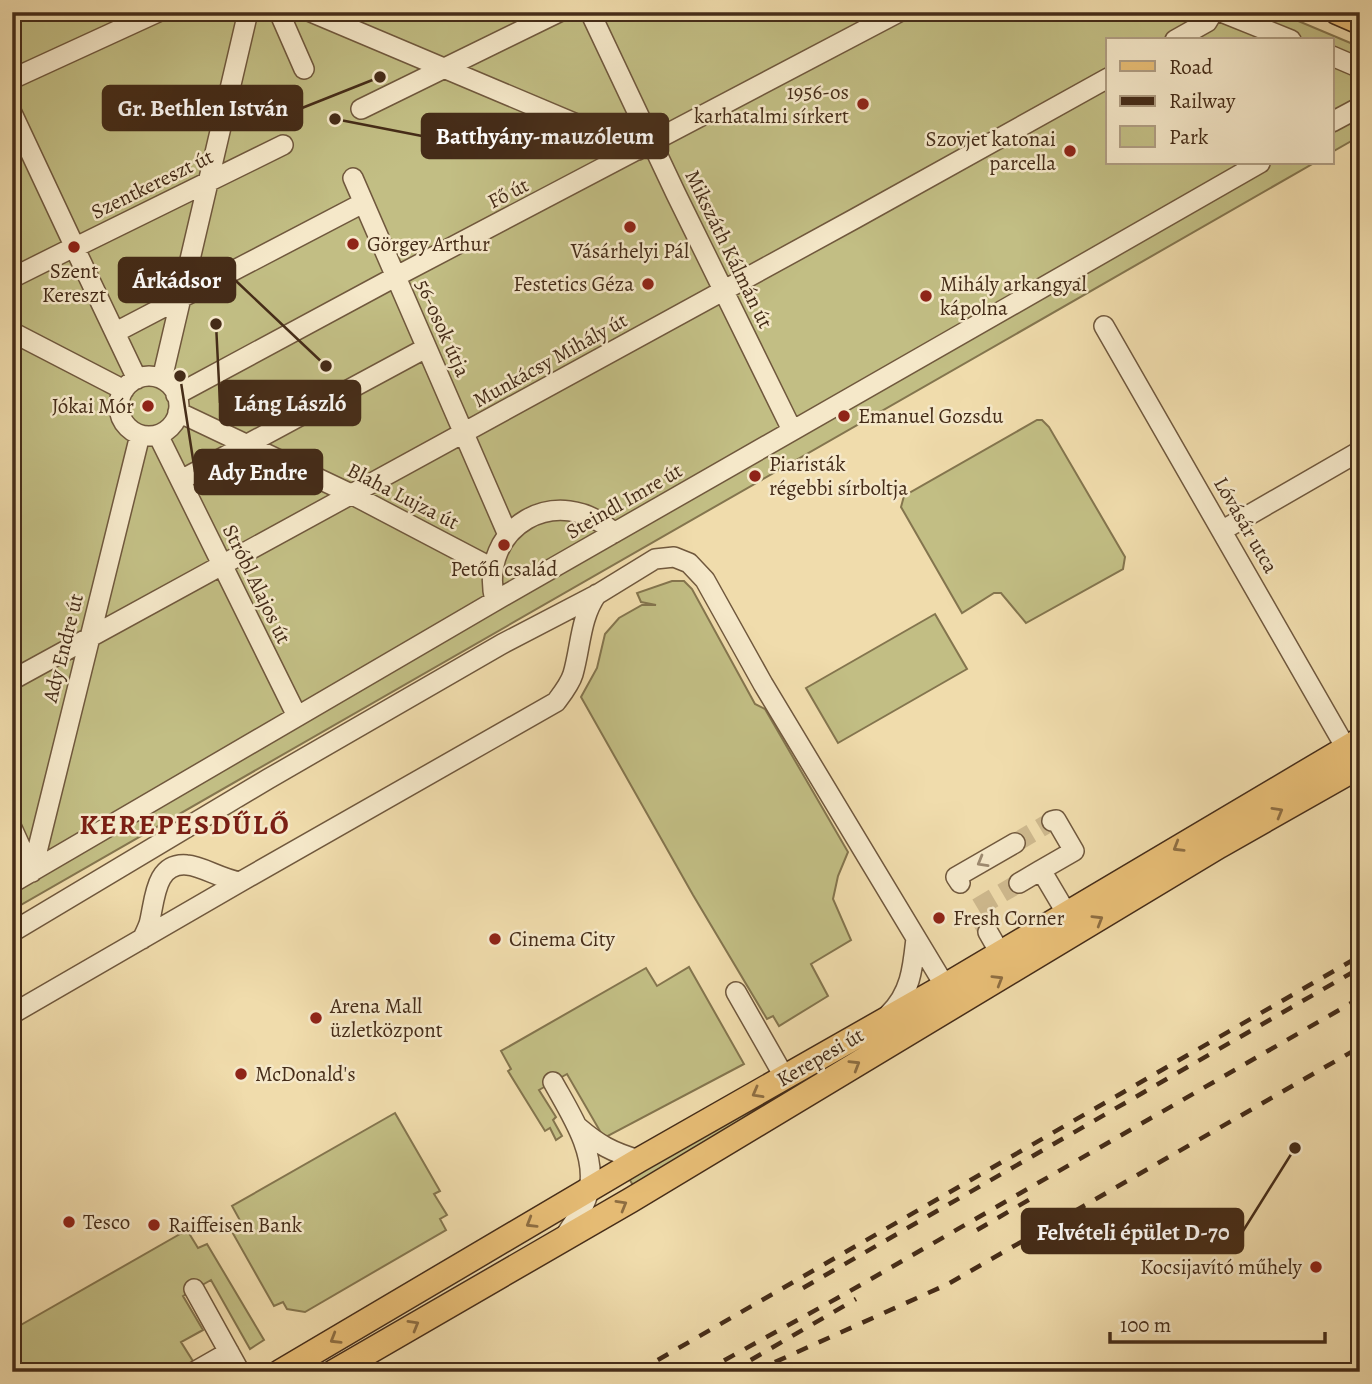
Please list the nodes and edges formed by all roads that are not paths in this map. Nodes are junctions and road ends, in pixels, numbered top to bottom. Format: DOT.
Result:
graph roads {
  1 [pos="158,12"];
  2 [pos="248,12"];
  3 [pos="279,12"];
  4 [pos="312,12"];
  5 [pos="559,12"];
  6 [pos="590,12"];
  7 [pos="899,12"];
  8 [pos="1213,12"];
  9 [pos="1221,12"];
  10 [pos="1337,12"];
  11 [pos="1360,22"];
  12 [pos="1179,38"];
  13 [pos="1286,38"];
  14 [pos="1334,57"];
  15 [pos="443,68"];
  16 [pos="1360,68"];
  17 [pos="304,69"];
  18 [pos="12,79"];
  19 [pos="1106,79"];
  20 [pos="1360,107"];
  21 [pos="361,108"];
  22 [pos="12,113"];
  23 [pos="1334,121"];
  24 [pos="283,145"];
  25 [pos="646,146"];
  26 [pos="1258,164"];
  27 [pos="352,178"];
  28 [pos="208,181"];
  29 [pos="363,203"];
  30 [pos="74,247"];
  31 [pos="396,277"];
  32 [pos="12,278"];
  33 [pos="725,290"];
  34 [pos="181,297"];
  35 [pos="1104,326"];
  36 [pos="12,332"];
  37 [pos="116,332"];
  38 [pos="426,348"];
  39 [pos="162,379"];
  40 [pos="130,384"];
  41 [pos="177,403"];
  42 [pos="792,430"];
  43 [pos="463,433"];
  44 [pos="149,435"];
  45 [pos="245,445"];
  46 [pos="1360,452"];
  47 [pos="181,480"];
  48 [pos="351,494"];
  49 [pos="1223,530"];
  50 [pos="614,533"];
  51 [pos="508,535"];
  52 [pos="223,565"];
  53 [pos="492,568"];
  54 [pos="598,594"];
  55 [pos="495,601"];
  56 [pos="88,638"];
  57 [pos="12,680"];
  58 [pos="297,716"];
  59 [pos="1355,751"];
  60 [pos="1054,820"];
  61 [pos="12,828"];
  62 [pos="1015,842"];
  63 [pos="12,863"];
  64 [pos="1041,870"];
  65 [pos="32,872"];
  66 [pos="206,872"];
  67 [pos="240,881"];
  68 [pos="12,883"];
  69 [pos="960,883"];
  70 [pos="1019,883"];
  71 [pos="155,894"];
  72 [pos="207,901"];
  73 [pos="1067,914"];
  74 [pos="182,916"];
  75 [pos="12,932"];
  76 [pos="916,938"];
  77 [pos="142,939"];
  78 [pos="945,986"];
  79 [pos="736,992"];
  80 [pos="12,1014"];
  81 [pos="880,1023"];
  82 [pos="785,1078"];
  83 [pos="552,1082"];
  84 [pos="577,1126"];
  85 [pos="639,1160"];
  86 [pos="589,1189"];
  87 [pos="563,1239"];
  88 [pos="194,1289"];
  89 [pos="229,1352"];
  90 [pos="194,1372"];
  91 [pos="240,1372"];
  92 [pos="280,1372"];
  93 [pos="334,1372"];
  1 -- 18 [label="street"];
  2 -- 28 [label="street"];
  3 -- 17 [label="street"];
  4 -- 15 [label="street"];
  5 -- 15 [label="street"];
  6 -- 25 [label="street, Mikszáth Kálmán út"];
  7 -- 25 [label="street, Fő út"];
  8 -- 12 [label="street"];
  9 -- 13 [label="street"];
  10 -- 11 [label="main road"];
  14 -- 16 [label="street"];
  15 -- 21 [label="street"];
  15 -- 25 [label="street"];
  19 -- 33 [label="street, Munkácsy Mihály út"];
  20 -- 23 [label="street"];
  22 -- 30 [label="street"];
  24 -- 28 [label="street, Szentkereszt út"];
  25 -- 31 [label="street, Fő út"];
  25 -- 33 [label="street, Mikszáth Kálmán út"];
  26 -- 42 [label="street, Steindl Imre út"];
  27 -- 29 [label="street, 56-osok útja"];
  28 -- 30 [label="street, Szentkereszt út"];
  28 -- 34 [label="street"];
  29 -- 31 [label="street, 56-osok útja"];
  29 -- 34 [label="street"];
  30 -- 32 [label="street, Szentkereszt út"];
  30 -- 37 [label="street"];
  31 -- 38 [label="street, 56-osok útja"];
  31 -- 41 [label="street, Fő út"];
  33 -- 42 [label="street, Mikszáth Kálmán út"];
  33 -- 43 [label="street, Munkácsy Mihály út"];
  34 -- 37 [label="street"];
  34 -- 39 [label="street"];
  35 -- 49 [label="street, Lóvásár utca"];
  36 -- 40 [label="street"];
  37 -- 40 [label="street"];
  38 -- 43 [label="street, 56-osok útja"];
  38 -- 45 [label="street"];
  39 -- 40 [label="street"];
  39 -- 41 [label="street"];
  40 -- 44 [label="street"];
  41 -- 44 [label="street"];
  41 -- 45 [label="street, Blaha Lujza út"];
  42 -- 50 [label="street, Steindl Imre út"];
  43 -- 48 [label="street, Munkácsy Mihály út"];
  43 -- 51 [label="street, 56-osok útja"];
  44 -- 47 [label="street, Stróbl Alajos út"];
  44 -- 56 [label="street, Ady Endre út"];
  45 -- 47 [label="street"];
  45 -- 48 [label="street, Blaha Lujza út"];
  46 -- 49 [label="street"];
  47 -- 52 [label="street, Stróbl Alajos út"];
  48 -- 52 [label="street, Munkácsy Mihály út"];
  48 -- 53 [label="street, Blaha Lujza út"];
  49 -- 59 [label="street, Lóvásár utca"];
  50 -- 51 [label="street"];
  50 -- 55 [label="street, Steindl Imre út"];
  51 -- 53 [label="street"];
  52 -- 56 [label="street, Munkácsy Mihály út"];
  52 -- 58 [label="street, Stróbl Alajos út"];
  53 -- 55 [label="street"];
  54 -- 67 [label="street"];
  54 -- 75 [label="street"];
  54 -- 76 [label="street"];
  55 -- 58 [label="street, Steindl Imre út"];
  56 -- 57 [label="street, Munkácsy Mihály út"];
  56 -- 65 [label="street, Ady Endre út"];
  58 -- 65 [label="street, Steindl Imre út"];
  59 -- 73 [label="main road, Kerepesi út, one-way"];
  87 -- 59 [label="main road, Kerepesi út, one-way"];
  60 -- 64 [label="street"];
  61 -- 65 [label="street"];
  62 -- 69 [label="street, one-way"];
  63 -- 65 [label="street"];
  64 -- 70 [label="street"];
  64 -- 73 [label="street"];
  65 -- 68 [label="street, Steindl Imre út"];
  66 -- 67 [label="street"];
  66 -- 71 [label="street"];
  66 -- 72 [label="street"];
  67 -- 72 [label="street"];
  71 -- 74 [label="street"];
  71 -- 77 [label="street"];
  72 -- 74 [label="street"];
  73 -- 78 [label="main road, Kerepesi út"];
  74 -- 77 [label="street"];
  76 -- 78 [label="street"];
  76 -- 81 [label="street"];
  77 -- 80 [label="street"];
  78 -- 81 [label="main road, Kerepesi út"];
  79 -- 82 [label="street"];
  81 -- 82 [label="main road, Kerepesi út"];
  82 -- 85 [label="main road, Kerepesi út, one-way"];
  83 -- 84 [label="street"];
  84 -- 85 [label="street"];
  84 -- 86 [label="street"];
  85 -- 86 [label="main road, Kerepesi út"];
  86 -- 87 [label="street"];
  86 -- 92 [label="main road, Kerepesi út, one-way"];
  93 -- 87 [label="main road, Kerepesi út, one-way"];
  88 -- 89 [label="street"];
  89 -- 90 [label="street"];
  89 -- 91 [label="street"];
}
